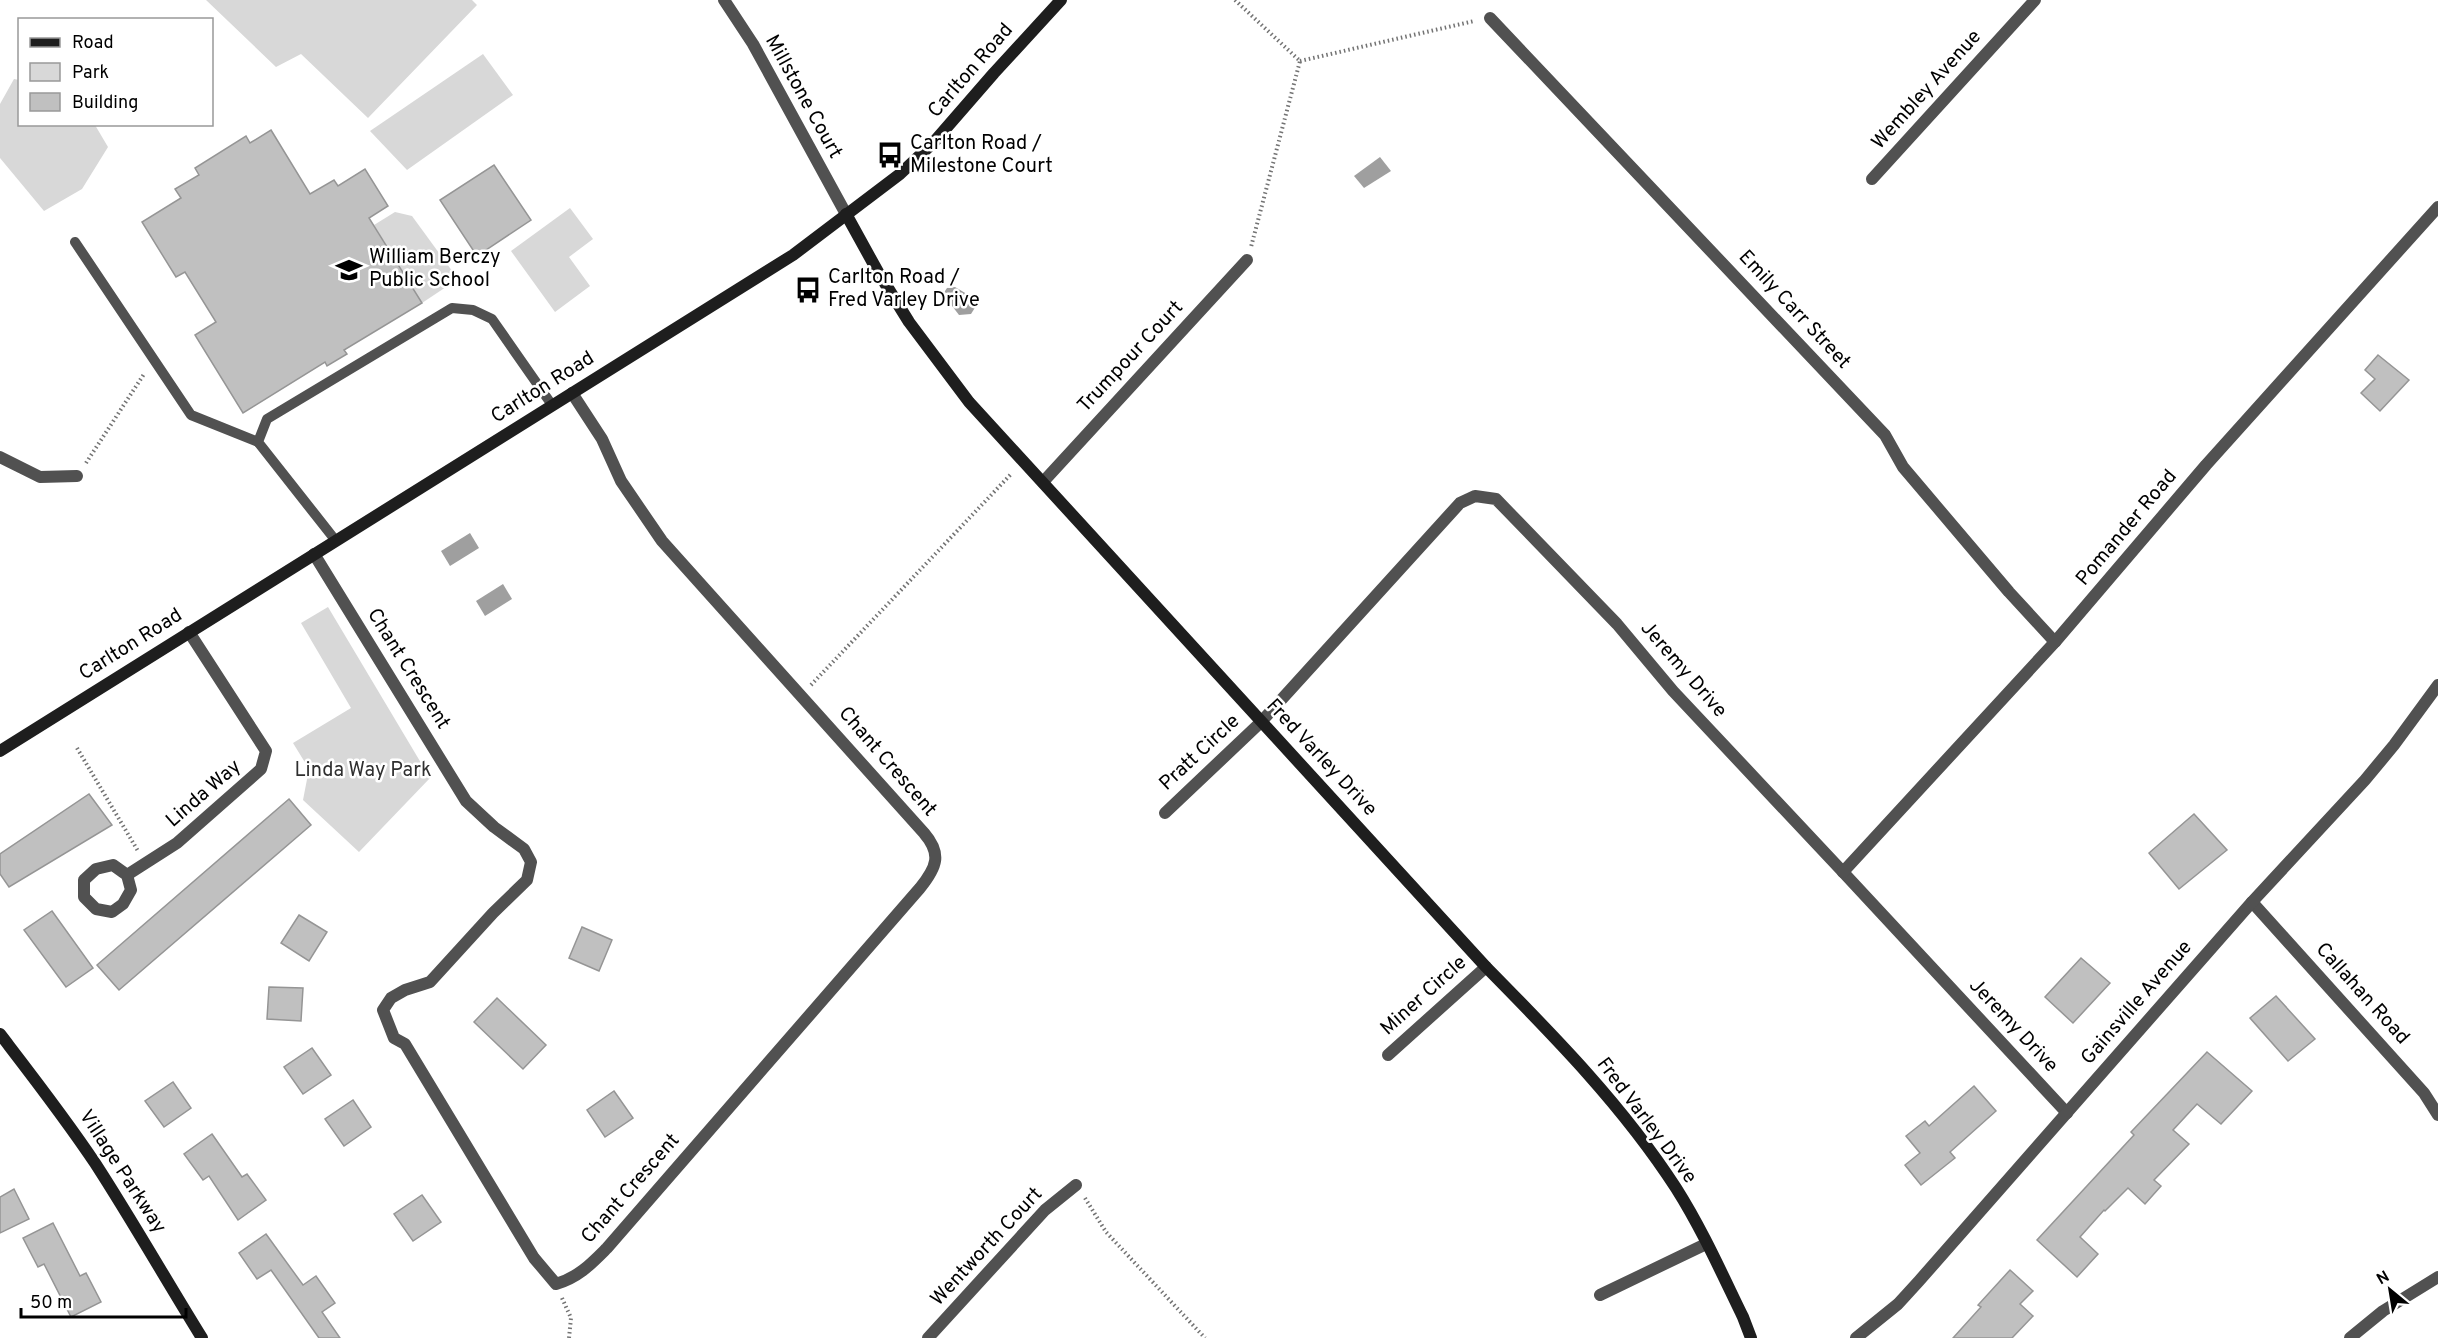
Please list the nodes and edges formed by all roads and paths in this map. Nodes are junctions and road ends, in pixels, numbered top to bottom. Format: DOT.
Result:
graph roads {
  1 [pos="724,0"];
  2 [pos="1061,0"];
  3 [pos="1235,0"];
  4 [pos="2035,0"];
  5 [pos="1490,18"];
  6 [pos="1300,61"];
  7 [pos="1872,179"];
  8 [pos="2438,207"];
  9 [pos="846,214"];
  10 [pos="75,242"];
  11 [pos="1247,260"];
  12 [pos="154,359"];
  13 [pos="572,393"];
  14 [pos="552,405"];
  15 [pos="258,442"];
  16 [pos="0,456"];
  17 [pos="1023,461"];
  18 [pos="77,476"];
  19 [pos="1042,482"];
  20 [pos="336,541"];
  21 [pos="314,554"];
  22 [pos="189,632"];
  23 [pos="2055,642"];
  24 [pos="2438,685"];
  25 [pos="802,695"];
  26 [pos="1261,722"];
  27 [pos="77,748"];
  28 [pos="0,751"];
  29 [pos="1165,813"];
  30 [pos="147,865"];
  31 [pos="1844,872"];
  32 [pos="127,875"];
  33 [pos="2252,902"];
  34 [pos="1486,967"];
  35 [pos="0,1035"];
  36 [pos="1388,1054"];
  37 [pos="2067,1113"];
  38 [pos="2438,1115"];
  39 [pos="1076,1185"];
  40 [pos="1706,1244"];
  41 [pos="2438,1277"];
  42 [pos="556,1284"];
  43 [pos="1599,1295"];
  44 [pos="202,1338"];
  45 [pos="568,1338"];
  46 [pos="928,1338"];
  47 [pos="1205,1338"];
  48 [pos="1751,1338"];
  49 [pos="1856,1338"];
  50 [pos="2350,1338"];
  1 -- 9 [label="street, Millstone Court"];
  2 -- 9 [label="main road, Carlton Road"];
  3 -- 6 [label="path"];
  4 -- 7 [label="street, Wembley Avenue"];
  5 -- 6 [label="path"];
  5 -- 23 [label="street, Emily Carr Street"];
  6 -- 11 [label="path"];
  8 -- 23 [label="street, Pomander Road"];
  9 -- 13 [label="main road, Carlton Road"];
  9 -- 17 [label="main road, Fred Varley Drive"];
  10 -- 12 [label="lane"];
  11 -- 19 [label="street, Trumpour Court"];
  12 -- 15 [label="lane"];
  12 -- 18 [label="path"];
  13 -- 14 [label="main road, Carlton Road"];
  13 -- 25 [label="street, Chant Crescent"];
  14 -- 15 [label="lane"];
  14 -- 20 [label="main road, Carlton Road"];
  15 -- 20 [label="lane"];
  16 -- 18 [label="street"];
  17 -- 19 [label="main road, Fred Varley Drive"];
  17 -- 25 [label="path"];
  19 -- 26 [label="main road, Fred Varley Drive"];
  20 -- 21 [label="main road, Carlton Road"];
  21 -- 22 [label="main road, Carlton Road"];
  21 -- 42 [label="street, Chant Crescent"];
  22 -- 28 [label="main road, Carlton Road"];
  22 -- 30 [label="street, Linda Way"];
  23 -- 31 [label="street, Pomander Road"];
  24 -- 33 [label="street, Gainsville Avenue"];
  25 -- 42 [label="street, Chant Crescent"];
  26 -- 29 [label="street, Pratt Circle"];
  26 -- 31 [label="street, Jeremy Drive"];
  26 -- 34 [label="main road, Fred Varley Drive"];
  27 -- 30 [label="path"];
  30 -- 32 [label="street, Linda Way"];
  31 -- 37 [label="street, Jeremy Drive"];
  33 -- 37 [label="street, Gainsville Avenue"];
  33 -- 38 [label="street, Callahan Road"];
  34 -- 36 [label="street, Miner Circle"];
  34 -- 40 [label="main road, Fred Varley Drive"];
  35 -- 44 [label="main road, Village Parkway"];
  37 -- 49 [label="street, Gainsville Avenue"];
  39 -- 46 [label="street, Wentworth Court"];
  39 -- 47 [label="path"];
  40 -- 43 [label="street"];
  40 -- 48 [label="main road, Fred Varley Drive"];
  41 -- 50 [label="street"];
  42 -- 45 [label="path"];
}
